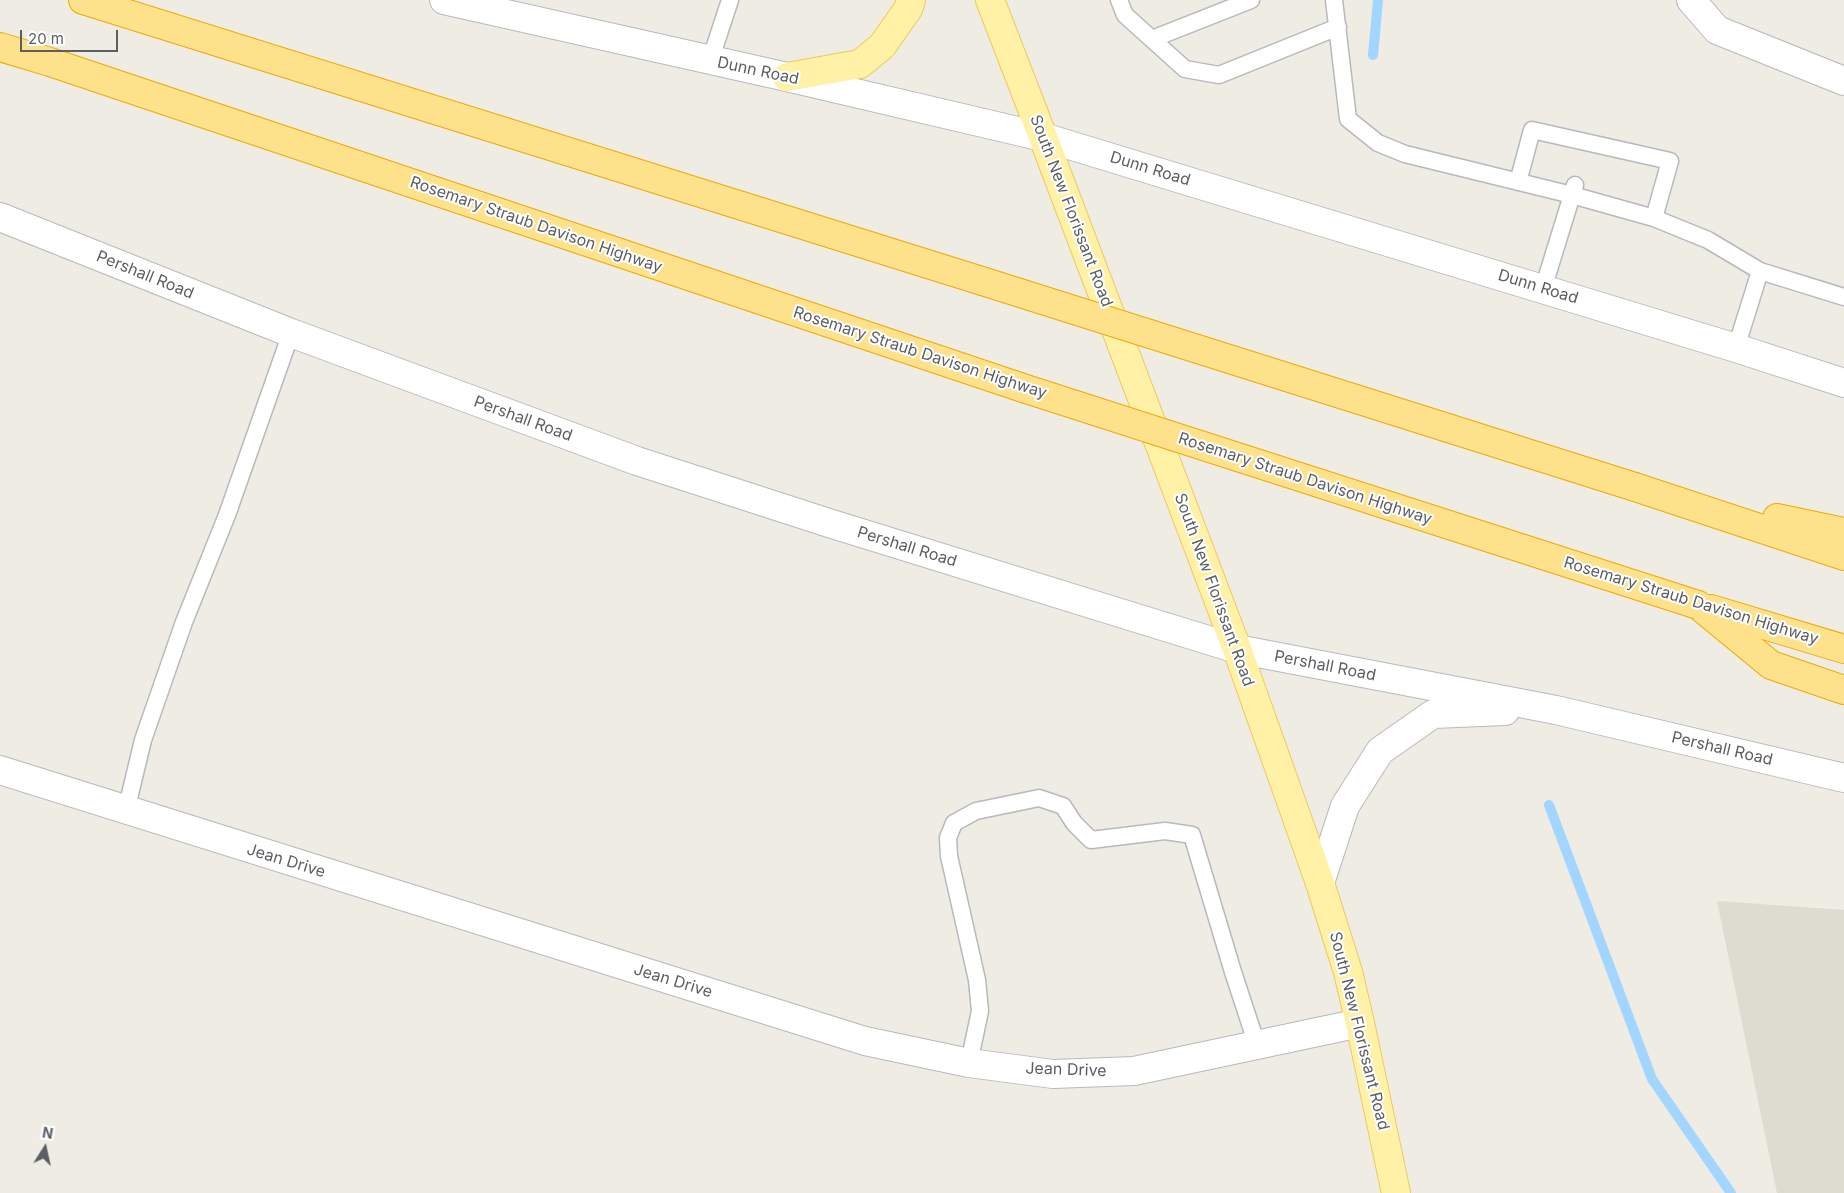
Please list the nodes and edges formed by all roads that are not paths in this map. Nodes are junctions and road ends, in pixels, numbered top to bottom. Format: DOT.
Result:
graph roads {
  1 [pos="84,0"];
  2 [pos="444,0"];
  3 [pos="730,0"];
  4 [pos="911,0"];
  5 [pos="990,0"];
  6 [pos="1119,0"];
  7 [pos="1251,0"];
  8 [pos="1334,0"];
  9 [pos="1691,0"];
  10 [pos="1338,27"];
  11 [pos="1152,39"];
  12 [pos="0,47"];
  13 [pos="710,61"];
  14 [pos="787,77"];
  15 [pos="1844,81"];
  16 [pos="1043,137"];
  17 [pos="1518,182"];
  18 [pos="1574,190"];
  19 [pos="0,217"];
  20 [pos="1654,218"];
  21 [pos="1760,271"];
  22 [pos="1543,289"];
  23 [pos="1844,297"];
  24 [pos="291,334"];
  25 [pos="1736,348"];
  26 [pos="1844,383"];
  27 [pos="1635,487"];
  28 [pos="1844,532"];
  29 [pos="1844,556"];
  30 [pos="1698,604"];
  31 [pos="1236,649"];
  32 [pos="1844,649"];
  33 [pos="1844,690"];
  34 [pos="1556,710"];
  35 [pos="0,770"];
  36 [pos="1844,778"];
  37 [pos="126,811"];
  38 [pos="1320,882"];
  39 [pos="1360,1023"];
  40 [pos="1257,1045"];
  41 [pos="969,1063"];
  42 [pos="1396,1193"];
  1 -- 27 [label="highway, bridge"];
  2 -- 13 [label="street, Dunn Road"];
  3 -- 13 [label="lane"];
  4 -- 14 [label="main road"];
  5 -- 16 [label="main road, South New Florissant Road"];
  6 -- 11 [label="lane"];
  7 -- 11 [label="lane"];
  8 -- 10 [label="lane"];
  9 -- 15 [label="street"];
  10 -- 11 [label="lane"];
  10 -- 17 [label="lane"];
  12 -- 30 [label="highway, Rosemary Straub Davison Highway, bridge"];
  13 -- 14 [label="street, Dunn Road"];
  14 -- 16 [label="street, Dunn Road"];
  16 -- 22 [label="street, Dunn Road"];
  16 -- 31 [label="main road, South New Florissant Road"];
  17 -- 18 [label="lane"];
  17 -- 20 [label="lane"];
  18 -- 20 [label="lane"];
  18 -- 22 [label="lane"];
  19 -- 24 [label="street, Pershall Road"];
  20 -- 21 [label="lane"];
  21 -- 23 [label="lane"];
  21 -- 25 [label="lane"];
  22 -- 25 [label="street, Dunn Road"];
  24 -- 31 [label="street, Pershall Road"];
  24 -- 37 [label="lane"];
  25 -- 26 [label="street, Dunn Road"];
  27 -- 28 [label="highway"];
  27 -- 29 [label="highway"];
  30 -- 32 [label="highway, Rosemary Straub Davison Highway"];
  30 -- 33 [label="highway"];
  31 -- 34 [label="street, Pershall Road"];
  31 -- 38 [label="main road, South New Florissant Road"];
  34 -- 36 [label="street, Pershall Road"];
  34 -- 38 [label="street"];
  35 -- 37 [label="street, Jean Drive"];
  37 -- 41 [label="street, Jean Drive"];
  38 -- 39 [label="main road, South New Florissant Road"];
  39 -- 40 [label="street, Jean Drive"];
  39 -- 42 [label="main road, South New Florissant Road"];
  40 -- 41 [label="street, Jean Drive"];
  40 -- 41 [label="lane"];
}
